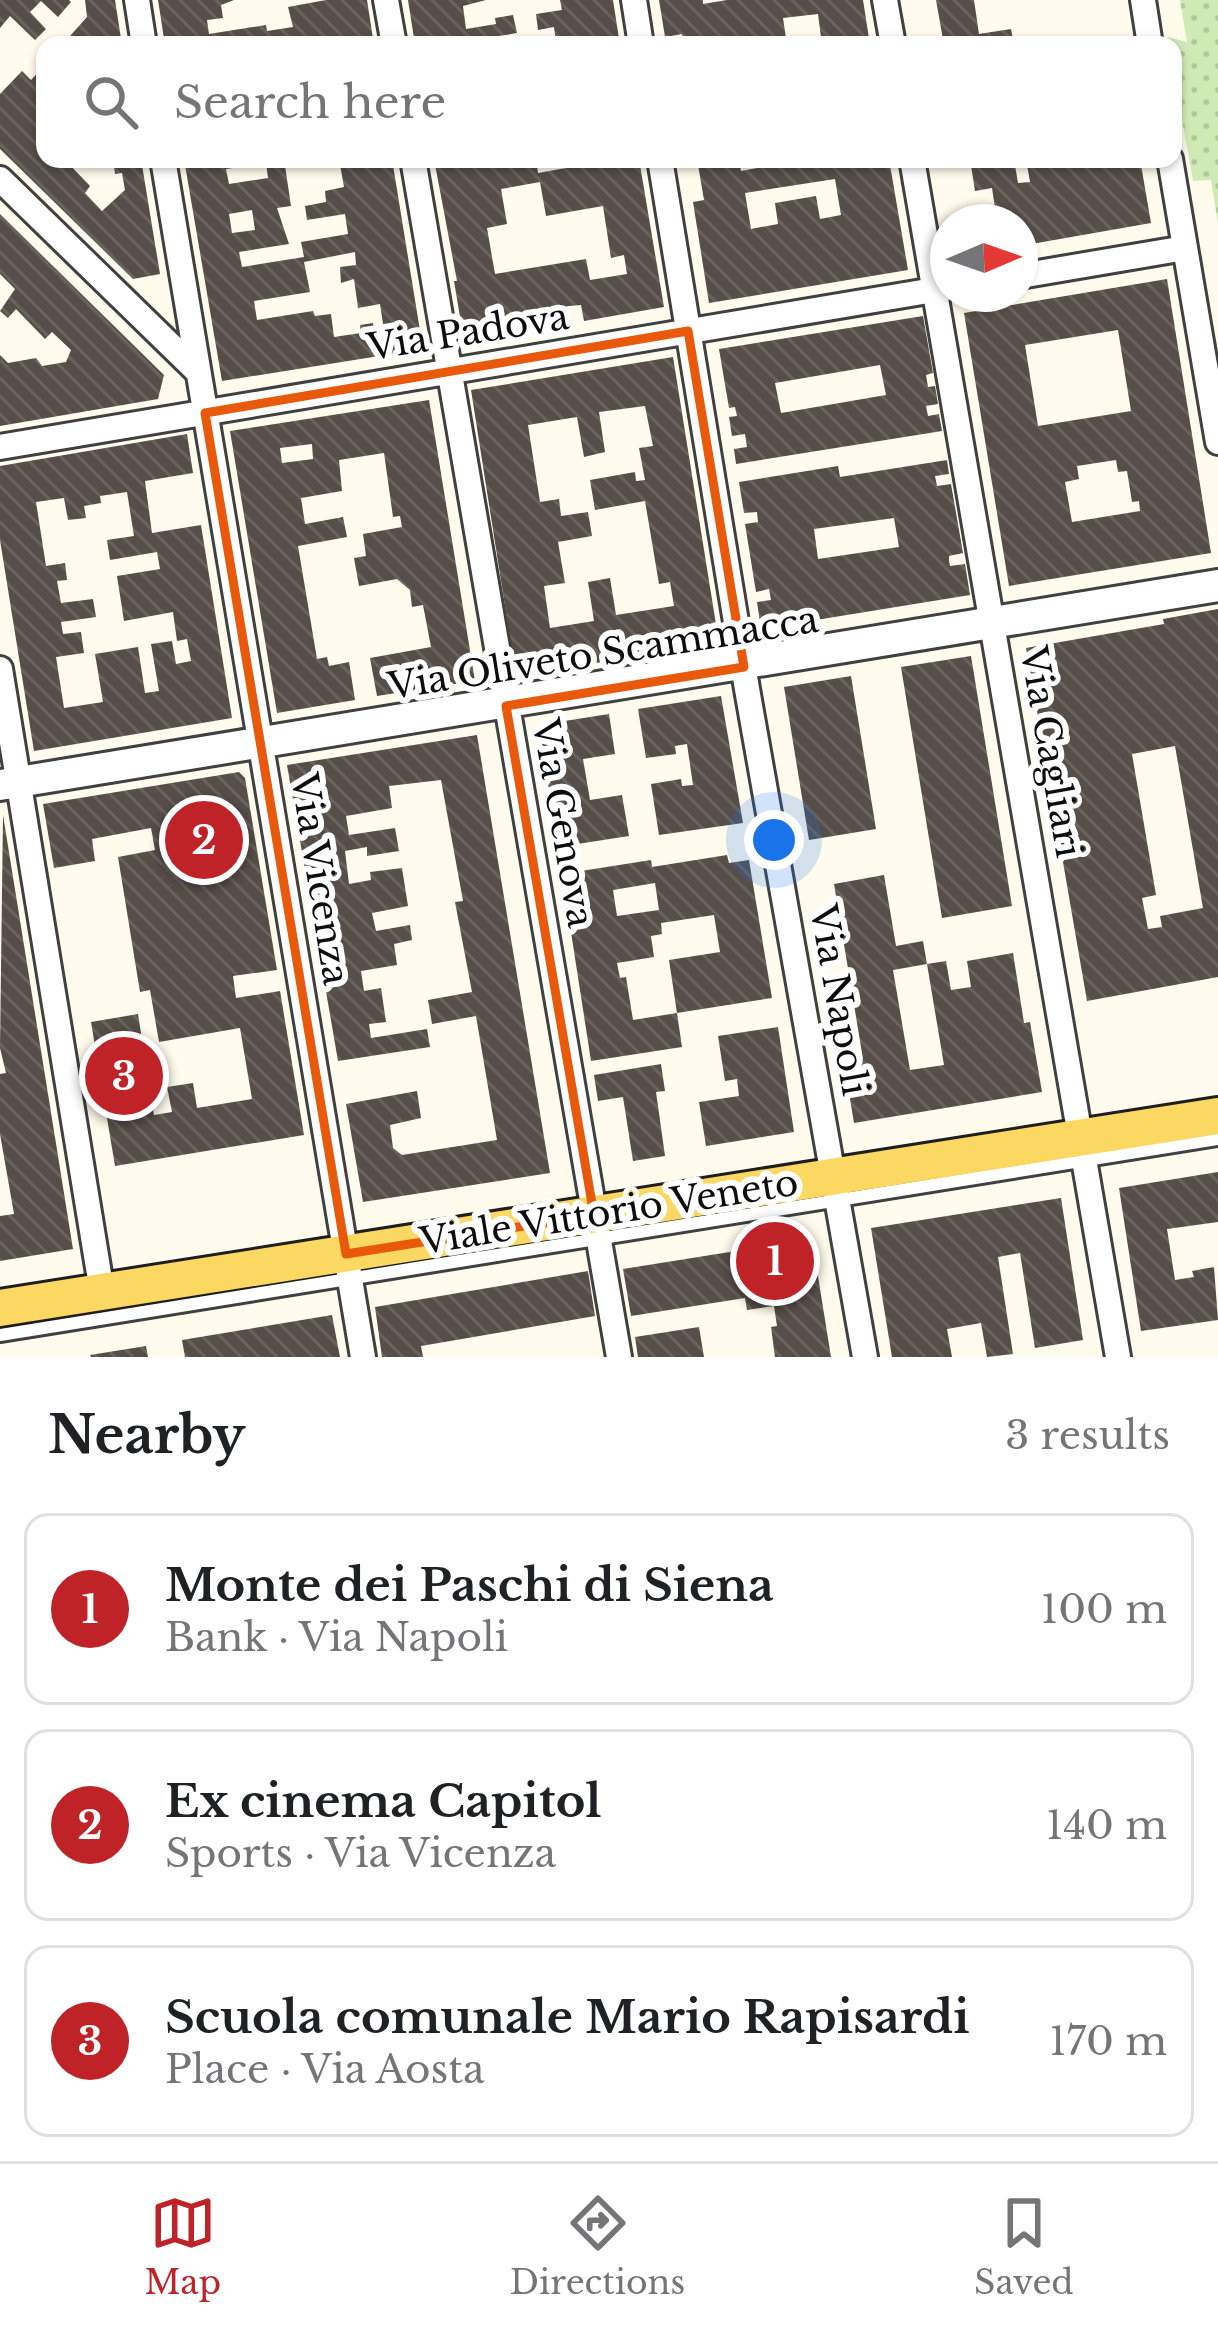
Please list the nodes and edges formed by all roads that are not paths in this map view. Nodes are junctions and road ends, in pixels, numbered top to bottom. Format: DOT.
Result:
graph roads {
  1 [pos="136,0"];
  2 [pos="386,0"];
  3 [pos="634,0"];
  4 [pos="885,0"];
  5 [pos="1143,0"];
  6 [pos="142,36"];
  7 [pos="392,36"];
  8 [pos="640,36"];
  9 [pos="891,36"];
  10 [pos="1149,36"];
  11 [pos="164,168"];
  12 [pos="415,168"];
  13 [pos="661,168"];
  14 [pos="914,168"];
  15 [pos="1172,168"];
  16 [pos="0,179"];
  17 [pos="930,240"];
  18 [pos="1185,248"];
  19 [pos="1038,273"];
  20 [pos="930,291"];
  21 [pos="945,312"];
  22 [pos="688,331"];
  23 [pos="450,371"];
  24 [pos="198,372"];
  25 [pos="205,413"];
  26 [pos="1218,442"];
  27 [pos="0,447"];
  28 [pos="1218,577"];
  29 [pos="1218,590"];
  30 [pos="992,620"];
  31 [pos="742,661"];
  32 [pos="0,670"];
  33 [pos="506,699"];
  34 [pos="260,740"];
  35 [pos="9,780"];
  36 [pos="1218,1117"];
  37 [pos="1218,1138"];
  38 [pos="1083,1149"];
  39 [pos="835,1189"];
  40 [pos="596,1227"];
  41 [pos="348,1266"];
  42 [pos="102,1292"];
  43 [pos="0,1308"];
  44 [pos="0,1336"];
  45 [pos="363,1357"];
  46 [pos="620,1357"];
  47 [pos="865,1357"];
  48 [pos="1118,1357"];
  1 -- 6 [label="street"];
  2 -- 7 [label="street"];
  3 -- 8 [label="street"];
  4 -- 9 [label="street"];
  5 -- 10 [label="street"];
  11 -- 24 [label="street"];
  12 -- 23 [label="street, Via Genova"];
  13 -- 22 [label="street, Via Napoli"];
  14 -- 17 [label="street, Via Cagliari"];
  15 -- 18 [label="street"];
  16 -- 24 [label="street"];
  18 -- 19 [label="street"];
  18 -- 26 [label="street"];
  20 -- 22 [label="street, Via Padova"];
  21 -- 30 [label="street, Via Cagliari"];
  22 -- 23 [label="street, Via Padova"];
  22 -- 31 [label="street, Via Napoli"];
  23 -- 25 [label="street, Via Padova"];
  23 -- 33 [label="street, Via Genova"];
  24 -- 25 [label="street, Via Vicenza"];
  25 -- 27 [label="street, Via Padova"];
  25 -- 34 [label="street, Via Vicenza"];
  28 -- 30 [label="lane"];
  29 -- 30 [label="street, Via Oliveto Scammacca"];
  30 -- 31 [label="street, Via Oliveto Scammacca"];
  30 -- 38 [label="street, Via Cagliari"];
  31 -- 33 [label="street, Via Oliveto Scammacca"];
  31 -- 39 [label="street, Via Napoli"];
  32 -- 35 [label="street"];
  33 -- 34 [label="street, Via Oliveto Scammacca"];
  33 -- 40 [label="street, Via Genova"];
  34 -- 35 [label="street, Via Oliveto Scammacca"];
  34 -- 41 [label="street, Via Vicenza"];
  35 -- 42 [label="street"];
  36 -- 38 [label="main road, Viale Vittorio Veneto"];
  37 -- 38 [label="lane"];
  38 -- 39 [label="main road, Viale Vittorio Veneto"];
  38 -- 48 [label="street, Via Cagliari"];
  39 -- 40 [label="main road, Viale Vittorio Veneto"];
  39 -- 47 [label="street, Via Napoli"];
  40 -- 41 [label="main road, Viale Vittorio Veneto"];
  40 -- 46 [label="street, Via Genova"];
  41 -- 42 [label="main road, Viale Vittorio Veneto"];
  41 -- 44 [label="lane"];
  41 -- 45 [label="street, Via Vicenza"];
  42 -- 43 [label="main road, Viale Vittorio Veneto"];
}
